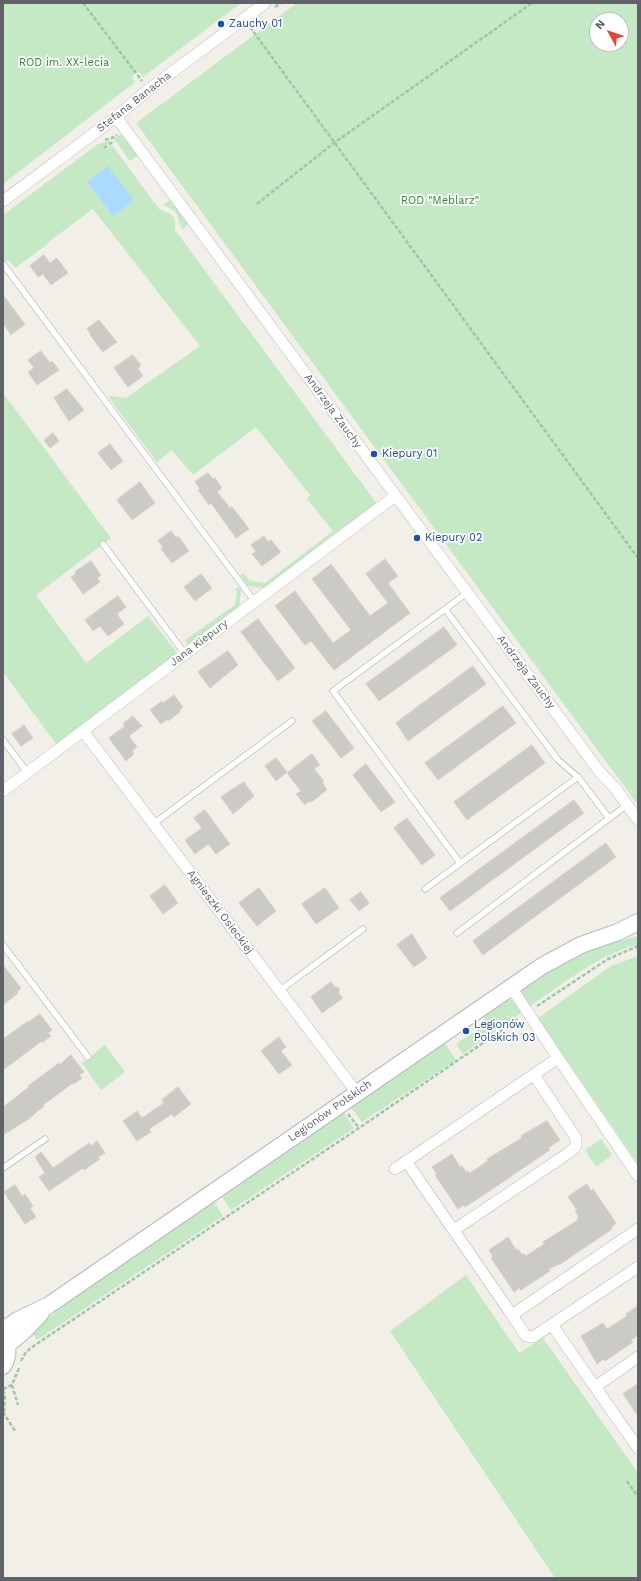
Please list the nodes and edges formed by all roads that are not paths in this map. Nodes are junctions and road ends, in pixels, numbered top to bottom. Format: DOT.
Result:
graph roads {
  1 [pos="265,3"];
  2 [pos="116,117"];
  3 [pos="3,201"];
  4 [pos="3,264"];
  5 [pos="395,496"];
  6 [pos="103,544"];
  7 [pos="467,593"];
  8 [pos="255,602"];
  9 [pos="445,609"];
  10 [pos="185,654"];
  11 [pos="292,721"];
  12 [pos="83,731"];
  13 [pos="3,740"];
  14 [pos="24,768"];
  15 [pos="578,777"];
  16 [pos="3,791"];
  17 [pos="627,805"];
  18 [pos="609,818"];
  19 [pos="638,820"];
  20 [pos="153,824"];
  21 [pos="460,863"];
  22 [pos="425,889"];
  23 [pos="638,922"];
  24 [pos="363,929"];
  25 [pos="638,931"];
  26 [pos="618,932"];
  27 [pos="457,933"];
  28 [pos="3,945"];
  29 [pos="511,987"];
  30 [pos="279,991"];
  31 [pos="88,1056"];
  32 [pos="558,1058"];
  33 [pos="534,1075"];
  34 [pos="356,1093"];
  35 [pos="45,1139"];
  36 [pos="406,1161"];
  37 [pos="3,1168"];
  38 [pos="395,1169"];
  39 [pos="638,1176"];
  40 [pos="638,1229"];
  41 [pos="454,1230"];
  42 [pos="638,1267"];
  43 [pos="49,1305"];
  44 [pos="512,1315"];
  45 [pos="552,1325"];
  46 [pos="3,1330"];
  47 [pos="5,1341"];
  48 [pos="638,1357"];
  49 [pos="3,1366"];
  50 [pos="594,1386"];
  51 [pos="638,1448"];
  1 -- 2 [label="street, Stefana Banacha"];
  2 -- 3 [label="street, Stefana Banacha"];
  2 -- 5 [label="street, Andrzeja Zauchy"];
  4 -- 8 [label="lane"];
  5 -- 7 [label="street, Andrzeja Zauchy"];
  5 -- 8 [label="street, Jana Kiepury"];
  6 -- 10 [label="lane"];
  7 -- 9 [label="lane"];
  7 -- 17 [label="street, Andrzeja Zauchy"];
  8 -- 10 [label="street, Jana Kiepury"];
  9 -- 15 [label="lane"];
  9 -- 21 [label="lane"];
  10 -- 12 [label="street, Jana Kiepury"];
  11 -- 20 [label="lane"];
  12 -- 16 [label="street, Jana Kiepury"];
  12 -- 20 [label="street, Agnieszki Osieckiej"];
  13 -- 14 [label="lane"];
  15 -- 18 [label="lane"];
  15 -- 21 [label="lane"];
  17 -- 18 [label="lane"];
  17 -- 19 [label="street, Andrzeja Zauchy"];
  18 -- 27 [label="lane"];
  20 -- 30 [label="street, Agnieszki Osieckiej"];
  21 -- 22 [label="lane"];
  23 -- 26 [label="street, Legionów Polskich"];
  24 -- 30 [label="lane"];
  25 -- 26 [label="street, Legionów Polskich"];
  26 -- 29 [label="street, Legionów Polskich"];
  28 -- 31 [label="lane"];
  29 -- 32 [label="street"];
  29 -- 34 [label="street, Legionów Polskich"];
  30 -- 34 [label="street, Agnieszki Osieckiej"];
  32 -- 33 [label="street"];
  32 -- 39 [label="street"];
  33 -- 36 [label="street"];
  33 -- 41 [label="street"];
  34 -- 43 [label="street, Legionów Polskich"];
  35 -- 37 [label="lane"];
  36 -- 38 [label="street"];
  36 -- 41 [label="street"];
  40 -- 44 [label="street"];
  41 -- 44 [label="street"];
  42 -- 45 [label="street"];
  43 -- 46 [label="street, Legionów Polskich"];
  43 -- 47 [label="street, Legionów Polskich"];
  44 -- 45 [label="street"];
  45 -- 50 [label="street"];
  47 -- 49 [label="street"];
  48 -- 50 [label="street"];
  50 -- 51 [label="street"];
}
